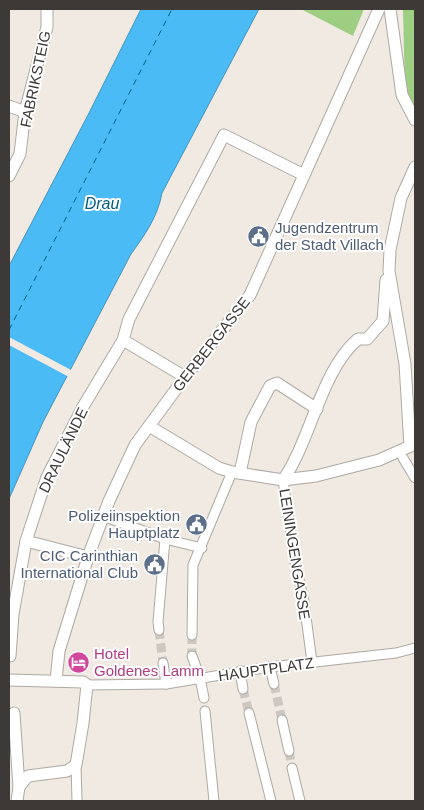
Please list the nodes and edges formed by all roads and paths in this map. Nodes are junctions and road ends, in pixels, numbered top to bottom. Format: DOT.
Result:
graph roads {
  1 [pos="47,9"];
  2 [pos="378,9"];
  3 [pos="390,9"];
  4 [pos="9,106"];
  5 [pos="25,112"];
  6 [pos="415,120"];
  7 [pos="415,167"];
  8 [pos="304,174"];
  9 [pos="9,176"];
  10 [pos="389,271"];
  11 [pos="123,340"];
  12 [pos="185,377"];
  13 [pos="412,406"];
  14 [pos="317,409"];
  15 [pos="149,426"];
  16 [pos="412,445"];
  17 [pos="403,458"];
  18 [pos="236,473"];
  19 [pos="415,478"];
  20 [pos="283,480"];
  21 [pos="103,516"];
  22 [pos="165,539"];
  23 [pos="26,541"];
  24 [pos="202,548"];
  25 [pos="88,557"];
  26 [pos="159,630"];
  27 [pos="192,635"];
  28 [pos="415,648"];
  29 [pos="10,656"];
  30 [pos="192,656"];
  31 [pos="312,662"];
  32 [pos="163,663"];
  33 [pos="270,667"];
  34 [pos="240,671"];
  35 [pos="200,678"];
  36 [pos="9,680"];
  37 [pos="56,681"];
  38 [pos="166,684"];
  39 [pos="274,684"];
  40 [pos="87,685"];
  41 [pos="244,689"];
  42 [pos="204,698"];
  43 [pos="205,712"];
  44 [pos="14,713"];
  45 [pos="249,713"];
  46 [pos="282,720"];
  47 [pos="289,751"];
  48 [pos="76,765"];
  49 [pos="292,768"];
  50 [pos="18,786"];
  51 [pos="17,801"];
  52 [pos="77,801"];
  53 [pos="214,801"];
  54 [pos="272,801"];
  55 [pos="300,801"];
  1 -- 5 [label="street, FABRIKSTEIG"];
  2 -- 8 [label="street, GERBERGASSE"];
  3 -- 6 [label="street"];
  4 -- 5 [label="street"];
  5 -- 9 [label="street, FABRIKSTEIG"];
  7 -- 10 [label="street"];
  8 -- 11 [label="street, DRAULÄNDE"];
  8 -- 12 [label="street, GERBERGASSE"];
  10 -- 13 [label="street"];
  10 -- 14 [label="street, LEININGENGASSE"];
  11 -- 12 [label="street"];
  11 -- 23 [label="street, DRAULÄNDE"];
  12 -- 15 [label="street, GERBERGASSE"];
  13 -- 16 [label="street"];
  14 -- 18 [label="street"];
  14 -- 20 [label="street, LEININGENGASSE"];
  15 -- 18 [label="street"];
  15 -- 21 [label="street, GERBERGASSE"];
  16 -- 20 [label="street"];
  17 -- 19 [label="street"];
  18 -- 20 [label="street"];
  18 -- 24 [label="street"];
  20 -- 31 [label="street, LEININGENGASSE"];
  21 -- 22 [label="street"];
  21 -- 25 [label="street, GERBERGASSE"];
  22 -- 24 [label="street"];
  22 -- 26 [label="street"];
  23 -- 25 [label="street"];
  23 -- 29 [label="street, DRAULÄNDE"];
  24 -- 27 [label="street"];
  25 -- 37 [label="street, GERBERGASSE"];
  28 -- 31 [label="street, HAUPTPLATZ"];
  30 -- 35 [label="street"];
  31 -- 33 [label="street, HAUPTPLATZ"];
  32 -- 38 [label="street"];
  33 -- 34 [label="street, HAUPTPLATZ"];
  33 -- 39 [label="street"];
  34 -- 35 [label="street, HAUPTPLATZ"];
  34 -- 41 [label="street"];
  35 -- 38 [label="street, HAUPTPLATZ"];
  35 -- 42 [label="street"];
  36 -- 37 [label="street"];
  37 -- 40 [label="street"];
  38 -- 40 [label="street, HAUPTPLATZ"];
  40 -- 48 [label="street"];
  43 -- 53 [label="street"];
  44 -- 50 [label="street"];
  45 -- 54 [label="street"];
  46 -- 47 [label="street"];
  48 -- 50 [label="street"];
  48 -- 52 [label="street"];
  49 -- 55 [label="street"];
  50 -- 51 [label="street"];
}
